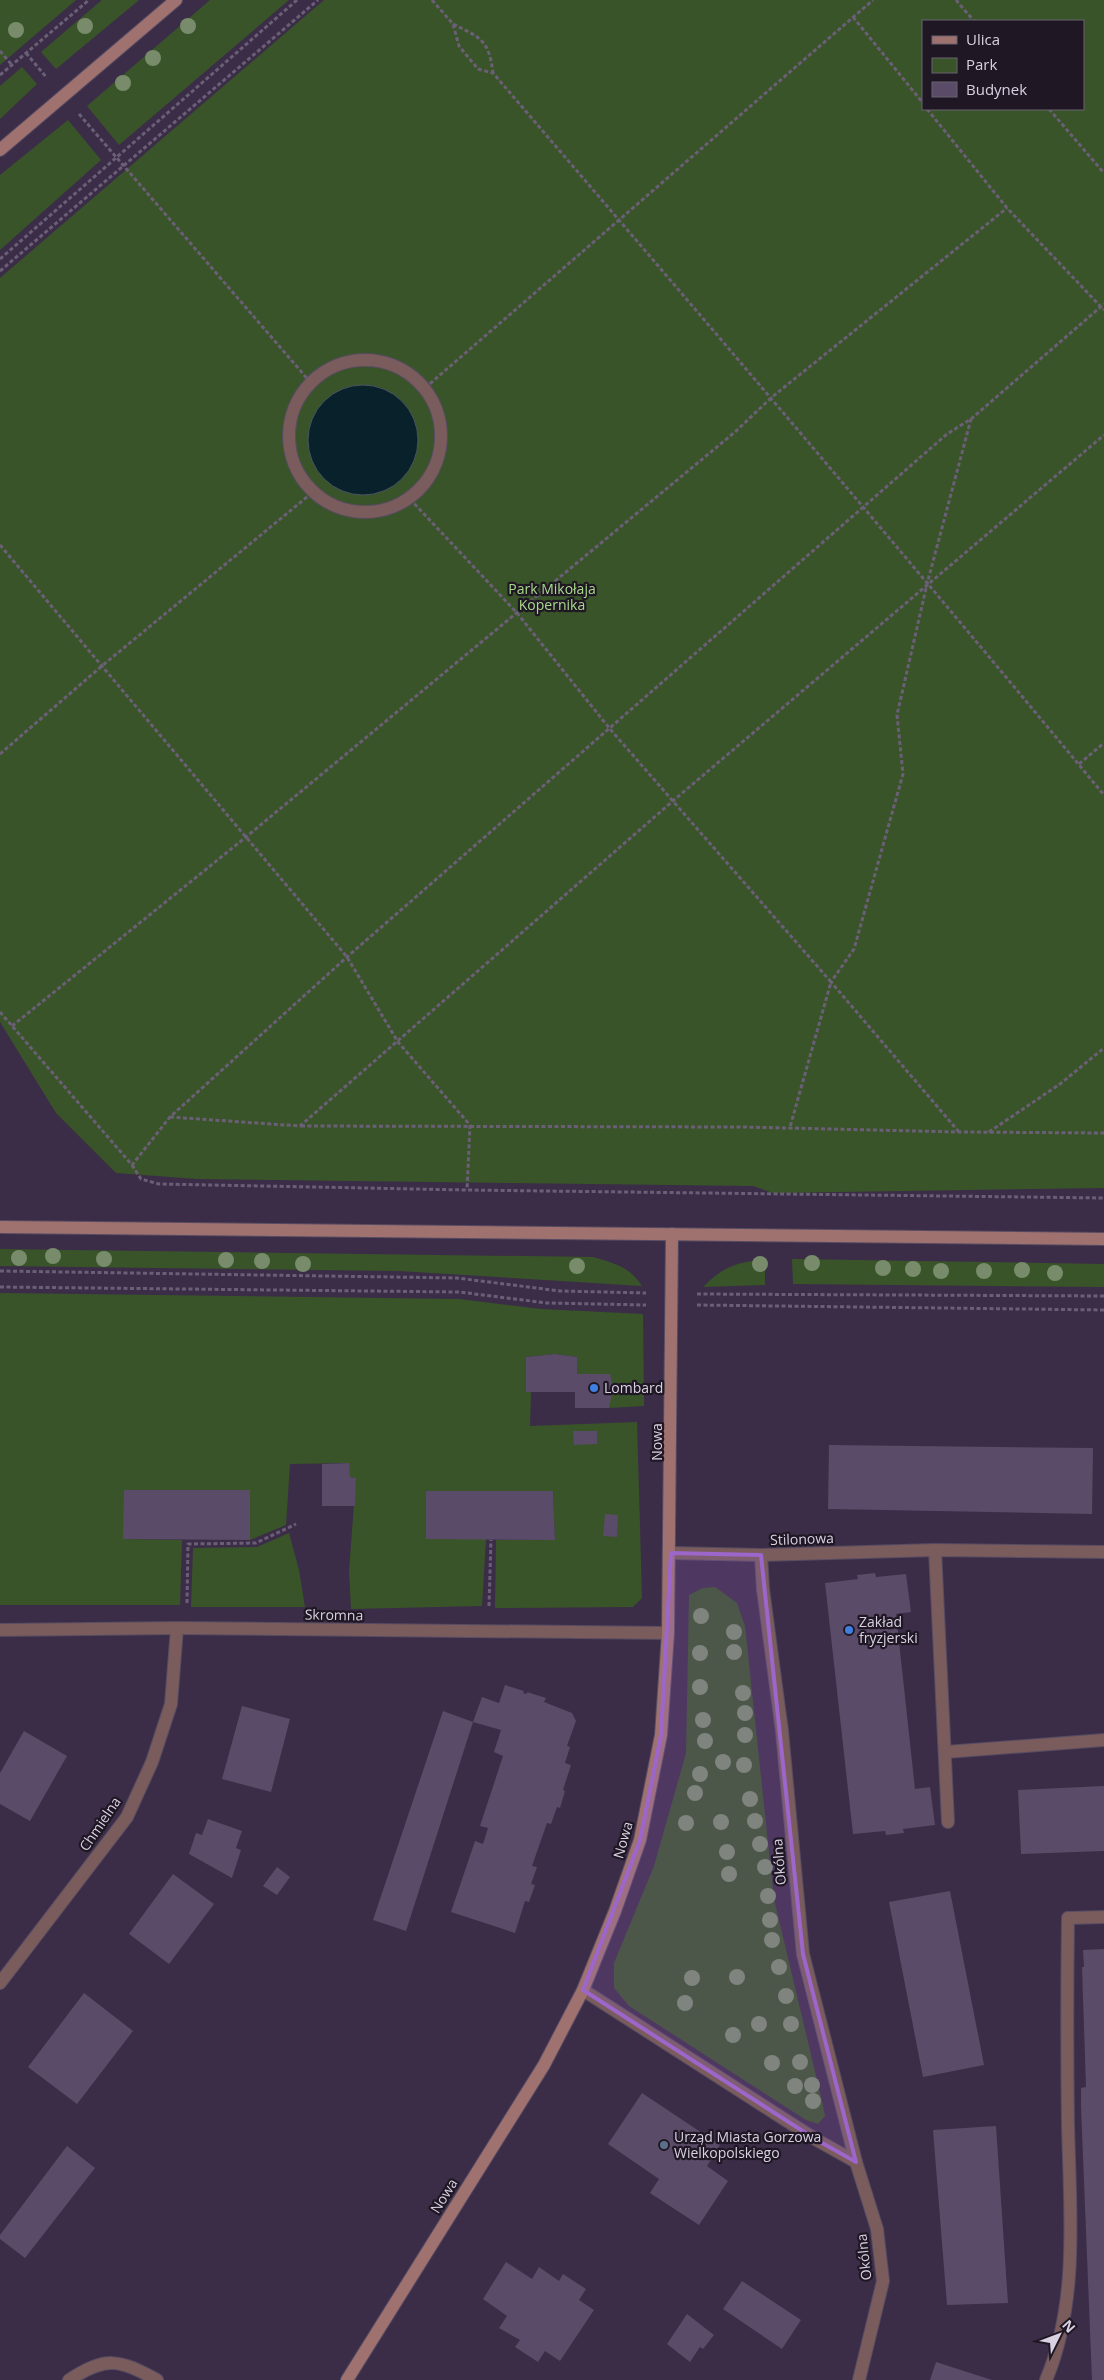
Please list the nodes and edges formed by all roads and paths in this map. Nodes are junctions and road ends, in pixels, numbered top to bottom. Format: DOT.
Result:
graph roads {
  1 [pos="89,0"];
  2 [pos="176,0"];
  3 [pos="297,0"];
  4 [pos="318,0"];
  5 [pos="432,0"];
  6 [pos="873,0"];
  7 [pos="956,0"];
  8 [pos="853,17"];
  9 [pos="973,20"];
  10 [pos="452,24"];
  11 [pos="0,51"];
  12 [pos="26,54"];
  13 [pos="12,65"];
  14 [pos="493,73"];
  15 [pos="0,75"];
  16 [pos="64,97"];
  17 [pos="922,102"];
  18 [pos="928,110"];
  19 [pos="1050,110"];
  20 [pos="0,150"];
  21 [pos="117,158"];
  22 [pos="123,165"];
  23 [pos="1104,173"];
  24 [pos="1007,208"];
  25 [pos="619,220"];
  26 [pos="0,260"];
  27 [pos="0,271"];
  28 [pos="1102,305"];
  29 [pos="1104,310"];
  30 [pos="311,383"];
  31 [pos="426,388"];
  32 [pos="772,397"];
  33 [pos="970,419"];
  34 [pos="1104,435"];
  35 [pos="313,492"];
  36 [pos="410,499"];
  37 [pos="864,506"];
  38 [pos="0,545"];
  39 [pos="927,584"];
  40 [pos="517,613"];
  41 [pos="103,665"];
  42 [pos="610,729"];
  43 [pos="1104,743"];
  44 [pos="0,754"];
  45 [pos="1078,764"];
  46 [pos="1104,794"];
  47 [pos="674,800"];
  48 [pos="246,837"];
  49 [pos="347,957"];
  50 [pos="831,982"];
  51 [pos="0,1012"];
  52 [pos="12,1026"];
  53 [pos="398,1042"];
  54 [pos="1104,1048"];
  55 [pos="170,1117"];
  56 [pos="470,1125"];
  57 [pos="300,1126"];
  58 [pos="790,1128"];
  59 [pos="960,1132"];
  60 [pos="988,1132"];
  61 [pos="1104,1133"];
  62 [pos="132,1165"];
  63 [pos="467,1190"];
  64 [pos="1104,1198"];
  65 [pos="0,1227"];
  66 [pos="672,1234"];
  67 [pos="1104,1239"];
  68 [pos="0,1272"];
  69 [pos="0,1287"];
  70 [pos="1104,1296"];
  71 [pos="673,1299"];
  72 [pos="646,1305"];
  73 [pos="1104,1310"];
  74 [pos="646,1314"];
  75 [pos="296,1524"];
  76 [pos="491,1540"];
  77 [pos="935,1550"];
  78 [pos="1104,1552"];
  79 [pos="671,1553"];
  80 [pos="761,1555"];
  81 [pos="187,1607"];
  82 [pos="489,1614"];
  83 [pos="177,1628"];
  84 [pos="0,1630"];
  85 [pos="668,1633"];
  86 [pos="1104,1740"];
  87 [pos="946,1752"];
  88 [pos="948,1822"];
  89 [pos="1104,1917"];
  90 [pos="0,1983"];
  91 [pos="583,1990"];
  92 [pos="856,2162"];
  93 [pos="69,2380"];
  94 [pos="157,2380"];
  95 [pos="347,2380"];
  96 [pos="859,2380"];
  97 [pos="1046,2380"];
  1 -- 12 [label="path"];
  2 -- 16 [label="street"];
  3 -- 21 [label="path"];
  4 -- 22 [label="path"];
  5 -- 10 [label="path"];
  6 -- 8 [label="path"];
  7 -- 9 [label="path"];
  8 -- 17 [label="path"];
  8 -- 25 [label="path"];
  10 -- 14 [label="path"];
  10 -- 14 [label="path"];
  11 -- 13 [label="path"];
  12 -- 13 [label="path"];
  12 -- 16 [label="path"];
  13 -- 15 [label="path"];
  14 -- 25 [label="path"];
  16 -- 20 [label="street"];
  16 -- 21 [label="path"];
  18 -- 24 [label="path"];
  19 -- 23 [label="path"];
  21 -- 22 [label="path"];
  21 -- 26 [label="path"];
  22 -- 27 [label="path"];
  22 -- 30 [label="path"];
  24 -- 28 [label="path"];
  24 -- 32 [label="path"];
  25 -- 31 [label="path"];
  25 -- 32 [label="path"];
  28 -- 29 [label="path"];
  28 -- 33 [label="path"];
  30 -- 31 [label="street"];
  30 -- 35 [label="street"];
  31 -- 36 [label="street"];
  32 -- 37 [label="path"];
  32 -- 40 [label="path"];
  33 -- 37 [label="path"];
  33 -- 39 [label="path"];
  34 -- 39 [label="path"];
  35 -- 36 [label="street"];
  35 -- 41 [label="path"];
  36 -- 40 [label="path"];
  37 -- 39 [label="path"];
  37 -- 42 [label="path"];
  38 -- 41 [label="path"];
  39 -- 45 [label="path"];
  39 -- 47 [label="path"];
  39 -- 50 [label="path"];
  40 -- 42 [label="path"];
  40 -- 48 [label="path"];
  41 -- 44 [label="path"];
  41 -- 48 [label="path"];
  42 -- 47 [label="path"];
  42 -- 49 [label="path"];
  43 -- 45 [label="path"];
  45 -- 46 [label="path"];
  47 -- 50 [label="path"];
  47 -- 53 [label="path"];
  48 -- 49 [label="path"];
  48 -- 52 [label="path"];
  49 -- 53 [label="path"];
  49 -- 55 [label="path"];
  50 -- 58 [label="path"];
  50 -- 59 [label="path"];
  51 -- 52 [label="path"];
  52 -- 62 [label="path"];
  53 -- 56 [label="path"];
  53 -- 57 [label="path"];
  54 -- 60 [label="path"];
  55 -- 57 [label="path"];
  55 -- 62 [label="path"];
  56 -- 57 [label="path"];
  56 -- 58 [label="path"];
  56 -- 63 [label="path"];
  58 -- 59 [label="path"];
  59 -- 60 [label="path"];
  60 -- 61 [label="path"];
  62 -- 63 [label="path"];
  63 -- 64 [label="path"];
  65 -- 66 [label="street"];
  66 -- 67 [label="street"];
  66 -- 71 [label="street, Nowa"];
  68 -- 71 [label="path"];
  69 -- 72 [label="path"];
  70 -- 71 [label="path"];
  71 -- 72 [label="path"];
  71 -- 73 [label="path"];
  71 -- 79 [label="street, Nowa"];
  72 -- 74 [label="path"];
  75 -- 81 [label="path"];
  76 -- 82 [label="path"];
  77 -- 78 [label="street, Stilonowa"];
  77 -- 80 [label="street, Stilonowa"];
  77 -- 87 [label="street"];
  79 -- 80 [label="street, Stilonowa"];
  79 -- 85 [label="street, Nowa"];
  80 -- 92 [label="street, Okólna"];
  83 -- 84 [label="street, Skromna"];
  83 -- 85 [label="street, Skromna"];
  83 -- 90 [label="street, Chmielna"];
  85 -- 91 [label="street, Nowa"];
  86 -- 87 [label="street"];
  87 -- 88 [label="street"];
  89 -- 97 [label="street"];
  91 -- 92 [label="street"];
  91 -- 95 [label="street, Nowa"];
  92 -- 96 [label="street, Okólna"];
  93 -- 94 [label="street"];
}
